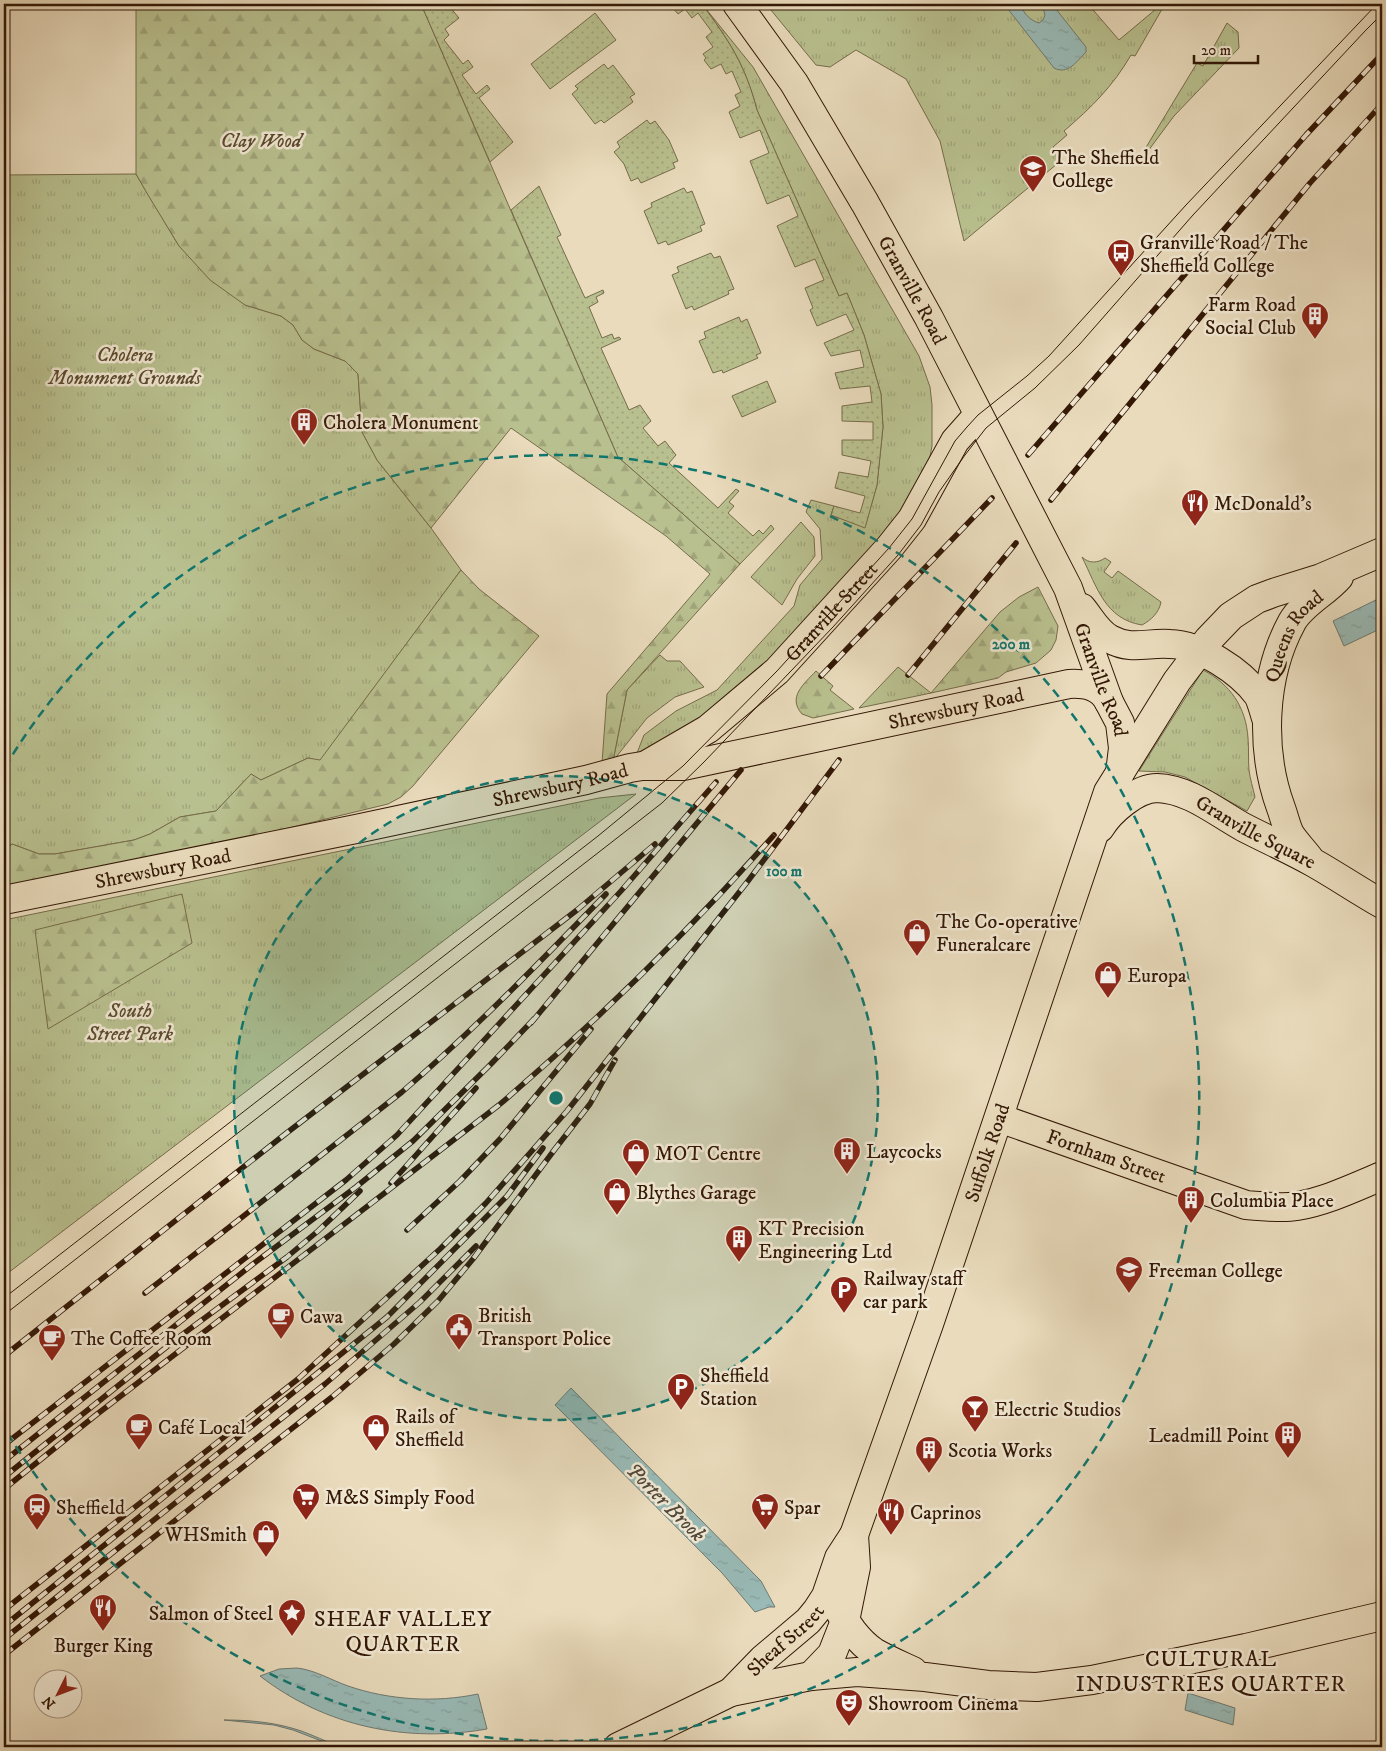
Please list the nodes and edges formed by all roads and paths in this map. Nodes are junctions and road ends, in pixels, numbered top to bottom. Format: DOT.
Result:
graph roads {
  1 [pos="737,4"];
  2 [pos="978,415"];
  3 [pos="1382,552"];
  4 [pos="1347,568"];
  5 [pos="1068,588"];
  6 [pos="1199,651"];
  7 [pos="1109,702"];
  8 [pos="1267,721"];
  9 [pos="642,766"];
  10 [pos="1120,773"];
  11 [pos="1090,844"];
  12 [pos="1313,863"];
  13 [pos="4,900"];
  14 [pos="1382,904"];
  15 [pos="998,1118"];
  16 [pos="1382,1176"];
  17 [pos="854,1535"];
  18 [pos="830,1584"];
  19 [pos="1382,1616"];
  20 [pos="845,1621"];
  21 [pos="812,1676"];
  22 [pos="925,1677"];
  23 [pos="731,1692"];
  24 [pos="618,1747"];
  1 -- 2 [label="main road, Granville Road"];
  2 -- 5 [label="main road, Granville Road"];
  2 -- 9 [label="main road, Granville Street"];
  3 -- 4 [label="main road, Queens Road"];
  4 -- 6 [label="main road, Queens Road"];
  4 -- 8 [label="main road, Queens Road"];
  5 -- 6 [label="main road, Granville Road"];
  5 -- 7 [label="main road, Granville Road"];
  6 -- 8 [label="main road, Granville Square"];
  6 -- 10 [label="main road"];
  7 -- 9 [label="main road, Shrewsbury Road"];
  7 -- 10 [label="main road, Granville Road"];
  8 -- 12 [label="main road, Granville Square"];
  9 -- 13 [label="main road, Shrewsbury Road"];
  10 -- 11 [label="main road, Suffolk Road"];
  11 -- 12 [label="main road, Granville Square"];
  11 -- 15 [label="main road, Suffolk Road"];
  12 -- 14 [label="main road"];
  15 -- 16 [label="main road, Fornham Street"];
  15 -- 17 [label="main road, Suffolk Road"];
  17 -- 18 [label="main road, Suffolk Road"];
  17 -- 20 [label="main road, Suffolk Road"];
  18 -- 20 [label="main road"];
  18 -- 23 [label="main road, Sheaf Street"];
  19 -- 22 [label="main road, Sheaf Street"];
  20 -- 21 [label="main road, Suffolk Road"];
  20 -- 22 [label="main road"];
  21 -- 22 [label="main road, Sheaf Street"];
  21 -- 23 [label="main road, Sheaf Street"];
  23 -- 24 [label="main road, Sheaf Street"];
}
